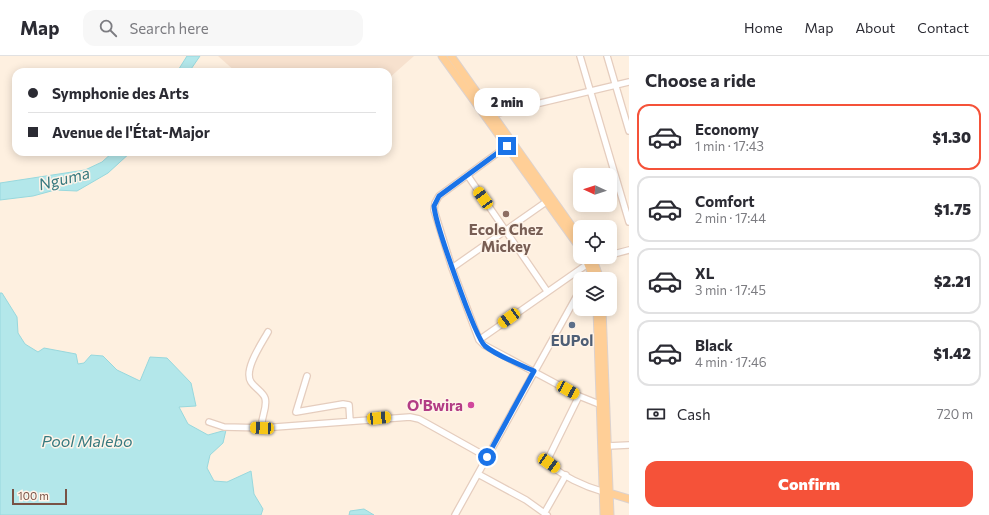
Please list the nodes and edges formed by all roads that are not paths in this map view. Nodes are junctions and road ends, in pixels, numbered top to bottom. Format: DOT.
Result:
graph roads {
  1 [pos="442,56"];
  2 [pos="451,56"];
  3 [pos="580,56"];
  4 [pos="607,56"];
  5 [pos="629,82"];
  6 [pos="616,86"];
  7 [pos="591,91"];
  8 [pos="489,115"];
  9 [pos="627,115"];
  10 [pos="629,131"];
  11 [pos="507,146"];
  12 [pos="468,176"];
  13 [pos="546,202"];
  14 [pos="629,222"];
  15 [pos="573,229"];
  16 [pos="506,230"];
  17 [pos="573,239"];
  18 [pos="629,250"];
  19 [pos="617,253"];
  20 [pos="588,264"];
  21 [pos="452,268"];
  22 [pos="547,291"];
  23 [pos="573,302"];
  24 [pos="597,316"];
  25 [pos="602,316"];
  26 [pos="268,332"];
  27 [pos="479,340"];
  28 [pos="534,371"];
  29 [pos="307,376"];
  30 [pos="579,396"];
  31 [pos="604,406"];
  32 [pos="350,421"];
  33 [pos="209,422"];
  34 [pos="262,428"];
  35 [pos="629,445"];
  36 [pos="608,446"];
  37 [pos="487,457"];
  38 [pos="478,474"];
  39 [pos="566,475"];
  40 [pos="607,493"];
  41 [pos="629,498"];
  42 [pos="546,514"];
  43 [pos="455,515"];
  44 [pos="604,515"];
  45 [pos="610,515"];
  1 -- 8 [label="main road"];
  2 -- 8 [label="main road"];
  3 -- 7 [label="street"];
  4 -- 6 [label="street"];
  5 -- 6 [label="street"];
  6 -- 7 [label="street"];
  6 -- 9 [label="street"];
  7 -- 8 [label="street"];
  7 -- 14 [label="street"];
  8 -- 11 [label="main road"];
  8 -- 15 [label="main road"];
  9 -- 10 [label="street"];
  11 -- 12 [label="street"];
  11 -- 13 [label="main road"];
  12 -- 16 [label="street"];
  12 -- 21 [label="street"];
  13 -- 16 [label="street"];
  13 -- 17 [label="main road"];
  16 -- 21 [label="street"];
  16 -- 22 [label="street"];
  18 -- 19 [label="street"];
  20 -- 22 [label="street"];
  21 -- 27 [label="street"];
  22 -- 27 [label="street"];
  23 -- 28 [label="street"];
  24 -- 31 [label="main road"];
  25 -- 31 [label="main road"];
  26 -- 34 [label="street"];
  27 -- 28 [label="street"];
  28 -- 30 [label="street"];
  28 -- 37 [label="street"];
  29 -- 32 [label="street"];
  30 -- 31 [label="street"];
  30 -- 39 [label="street"];
  31 -- 36 [label="main road"];
  31 -- 40 [label="main road"];
  32 -- 34 [label="street"];
  32 -- 37 [label="street"];
  33 -- 34 [label="street"];
  35 -- 36 [label="street"];
  36 -- 40 [label="main road"];
  37 -- 38 [label="street"];
  38 -- 42 [label="street"];
  38 -- 43 [label="street"];
  39 -- 40 [label="street"];
  39 -- 42 [label="street"];
  40 -- 41 [label="main road"];
  40 -- 44 [label="main road"];
  40 -- 45 [label="main road"];
}
